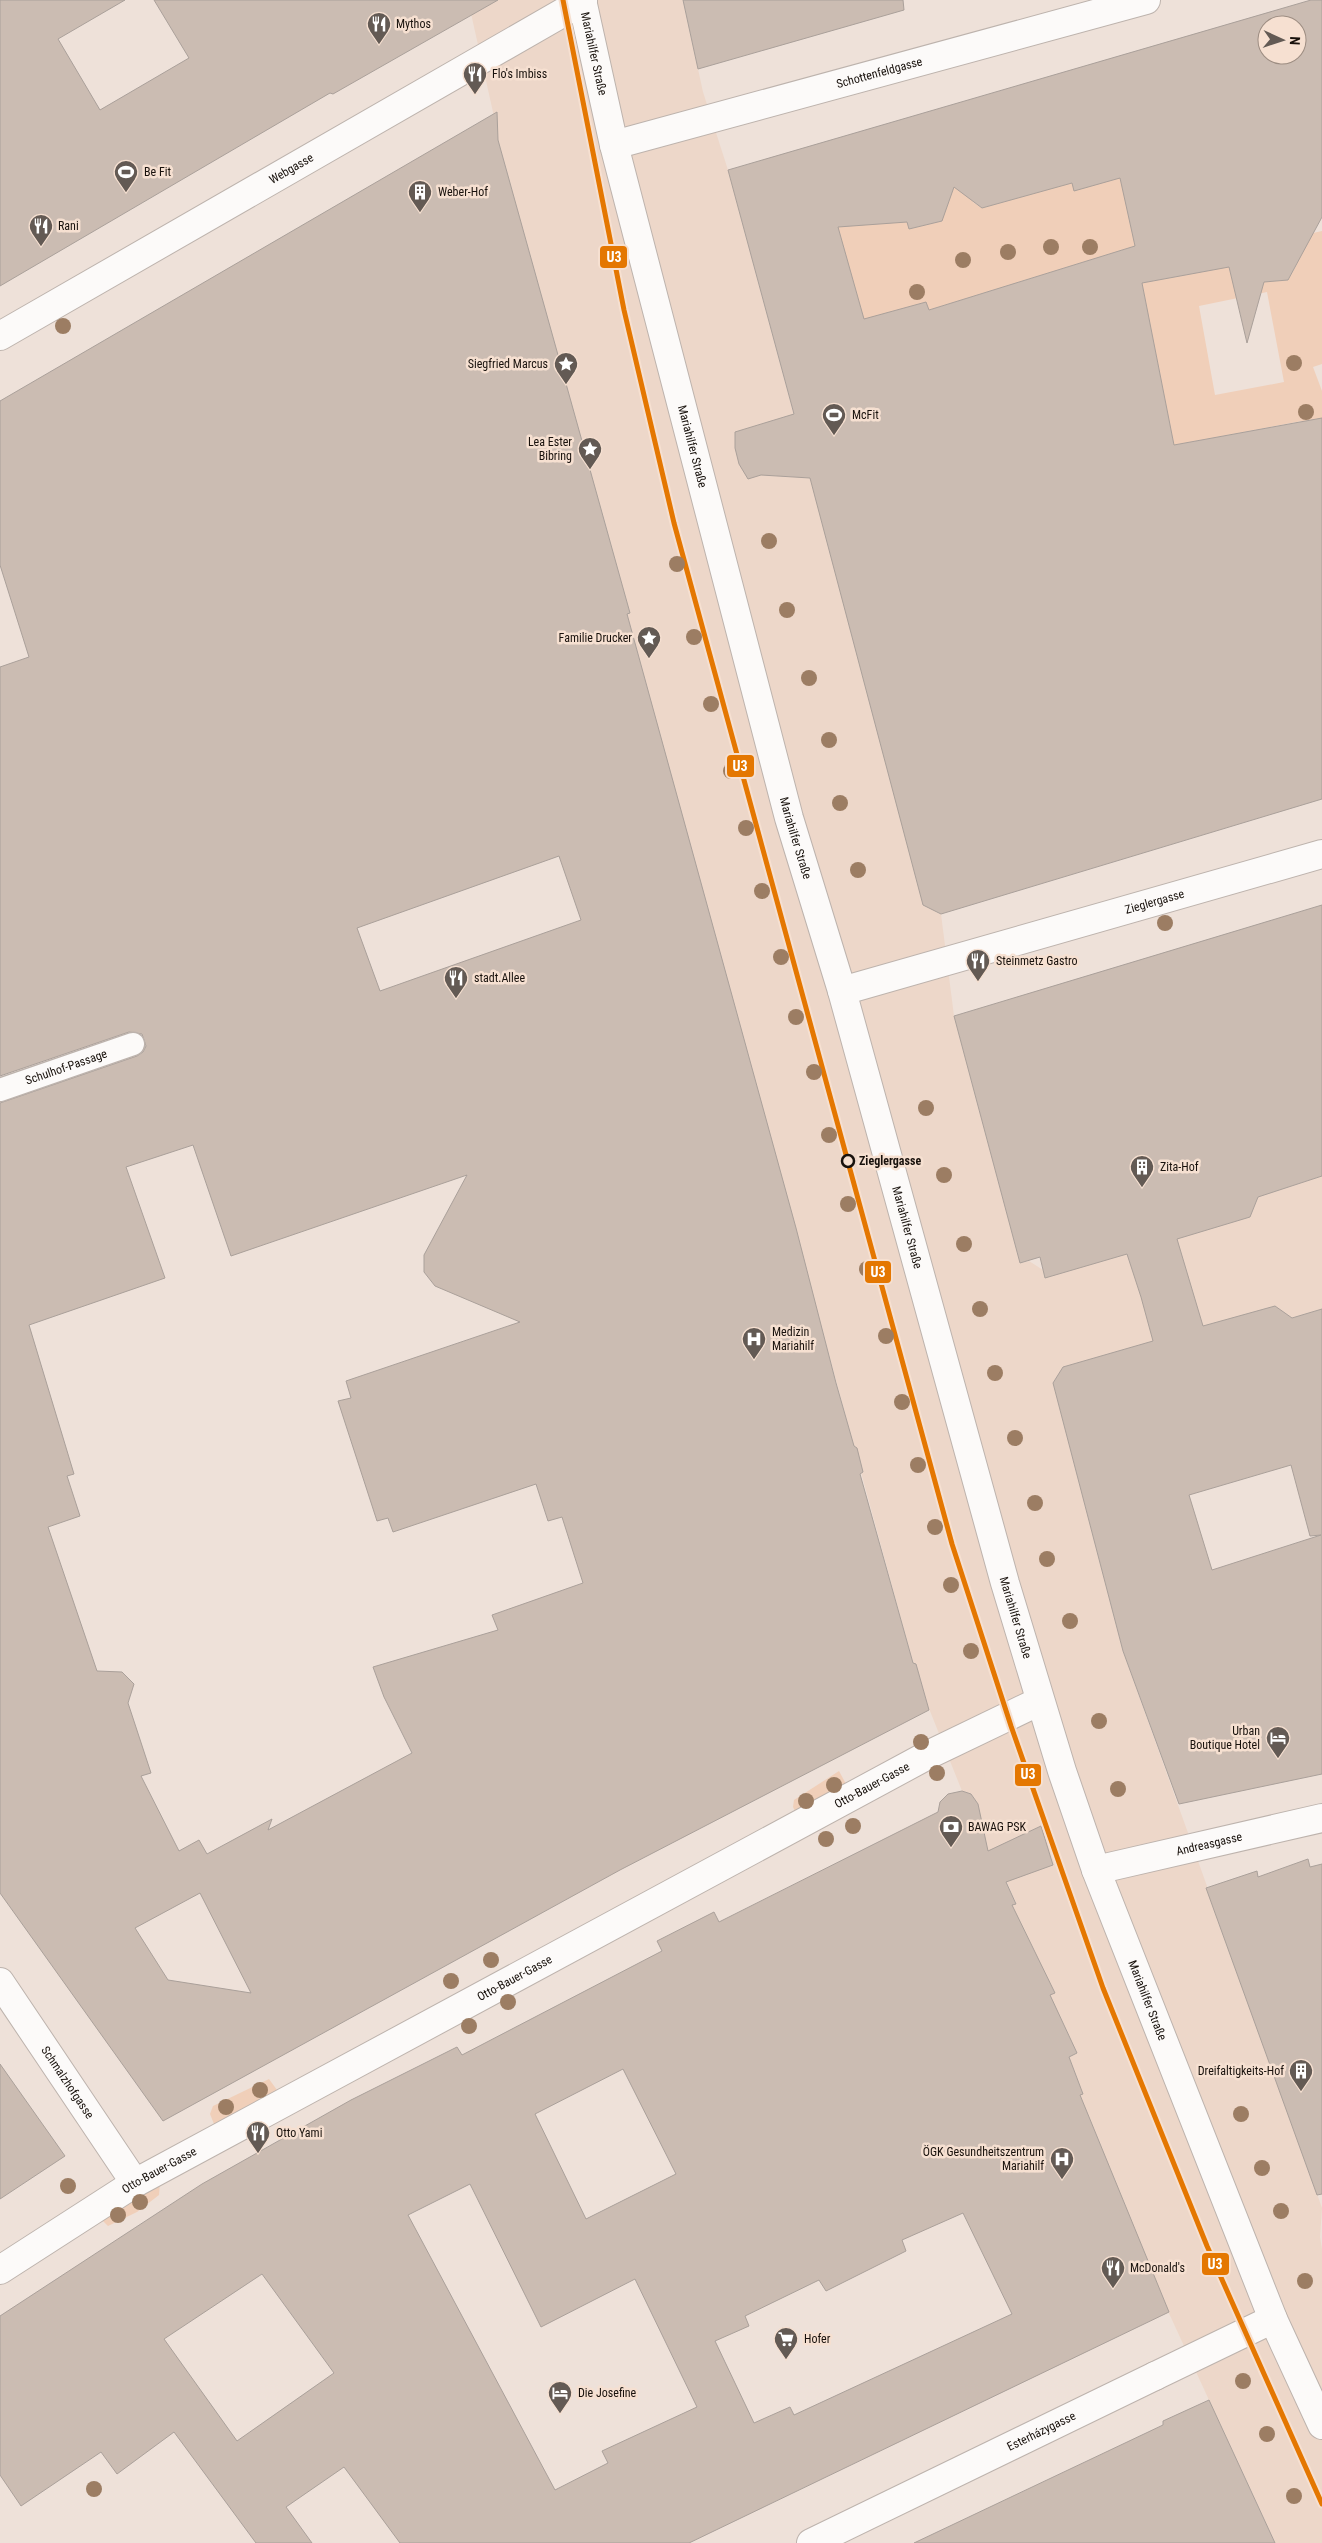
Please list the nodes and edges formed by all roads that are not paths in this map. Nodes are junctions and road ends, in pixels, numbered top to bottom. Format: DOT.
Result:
graph roads {
  1 [pos="1146,0"];
  2 [pos="582,1"];
  3 [pos="614,145"];
  4 [pos="0,336"];
  5 [pos="1322,854"];
  6 [pos="842,991"];
  7 [pos="133,1044"];
  8 [pos="0,1090"];
  9 [pos="1040,1701"];
  10 [pos="1322,1818"];
  11 [pos="1096,1870"];
  12 [pos="0,1982"];
  13 [pos="135,2183"];
  14 [pos="0,2270"];
  15 [pos="1274,2319"];
  16 [pos="1322,2426"];
  17 [pos="811,2543"];
  1 -- 3 [label="street, Schottenfeldgasse"];
  2 -- 3 [label="street, Mariahilfer Straße"];
  2 -- 4 [label="street, Webgasse"];
  3 -- 6 [label="street, Mariahilfer Straße"];
  5 -- 6 [label="street, Zieglergasse"];
  6 -- 9 [label="street, Mariahilfer Straße"];
  7 -- 8 [label="lane, Schulhof-Passage"];
  9 -- 11 [label="street, Mariahilfer Straße"];
  9 -- 13 [label="street, Otto-Bauer-Gasse"];
  10 -- 11 [label="street, Andreasgasse"];
  11 -- 15 [label="street, Mariahilfer Straße"];
  12 -- 13 [label="street, Schmalzhofgasse"];
  13 -- 14 [label="street, Otto-Bauer-Gasse"];
  15 -- 16 [label="street, Mariahilfer Straße"];
  15 -- 17 [label="street, Esterházygasse"];
}
